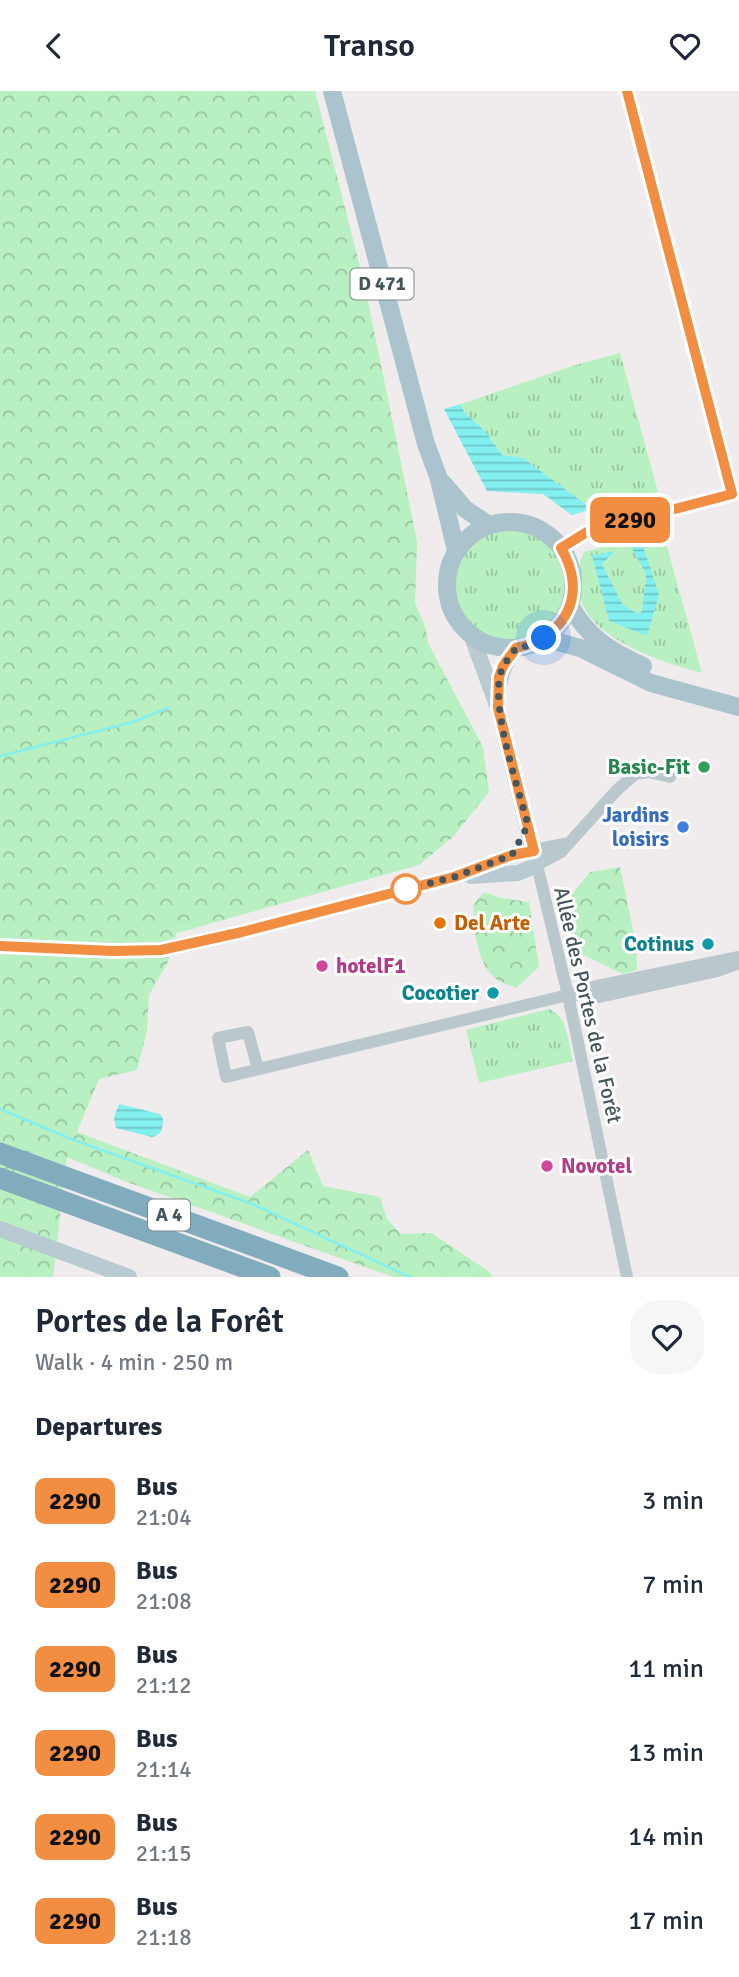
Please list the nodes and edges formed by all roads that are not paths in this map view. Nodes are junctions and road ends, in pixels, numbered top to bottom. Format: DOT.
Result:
graph roads {
  1 [pos="331,91"];
  2 [pos="627,91"];
  3 [pos="438,476"];
  4 [pos="735,493"];
  5 [pos="489,525"];
  6 [pos="561,548"];
  7 [pos="456,550"];
  8 [pos="570,605"];
  9 [pos="472,637"];
  10 [pos="544,638"];
  11 [pos="516,648"];
  12 [pos="739,698"];
  13 [pos="498,708"];
  14 [pos="739,708"];
  15 [pos="670,777"];
  16 [pos="528,825"];
  17 [pos="512,855"];
  18 [pos="535,858"];
  19 [pos="454,877"];
  20 [pos="0,946"];
  21 [pos="739,957"];
  22 [pos="739,963"];
  23 [pos="568,995"];
  24 [pos="257,1069"];
  25 [pos="0,1153"];
  26 [pos="0,1178"];
  27 [pos="0,1229"];
  28 [pos="129,1277"];
  29 [pos="270,1277"];
  30 [pos="338,1277"];
  31 [pos="627,1277"];
  1 -- 3 [label="main road, D 471"];
  2 -- 4 [label="street"];
  3 -- 5 [label="main road, D 471"];
  3 -- 7 [label="main road, D 471"];
  4 -- 6 [label="street"];
  5 -- 6 [label="main road"];
  5 -- 7 [label="main road"];
  6 -- 8 [label="main road"];
  7 -- 9 [label="main road"];
  8 -- 10 [label="main road"];
  8 -- 12 [label="main road"];
  9 -- 11 [label="main road"];
  9 -- 13 [label="main road"];
  10 -- 11 [label="main road"];
  10 -- 14 [label="main road"];
  11 -- 13 [label="main road"];
  13 -- 16 [label="main road"];
  15 -- 18 [label="street"];
  16 -- 17 [label="main road"];
  16 -- 18 [label="main road"];
  17 -- 18 [label="main road"];
  17 -- 19 [label="main road"];
  18 -- 19 [label="main road"];
  18 -- 23 [label="street, Allée des Portes de la Forêt"];
  19 -- 20 [label="main road"];
  21 -- 23 [label="street"];
  22 -- 23 [label="street"];
  23 -- 24 [label="street"];
  23 -- 31 [label="street, Allée des Portes de la Forêt"];
  25 -- 30 [label="highway, A 4"];
  26 -- 29 [label="highway, A 4"];
  27 -- 28 [label="main road"];
}
